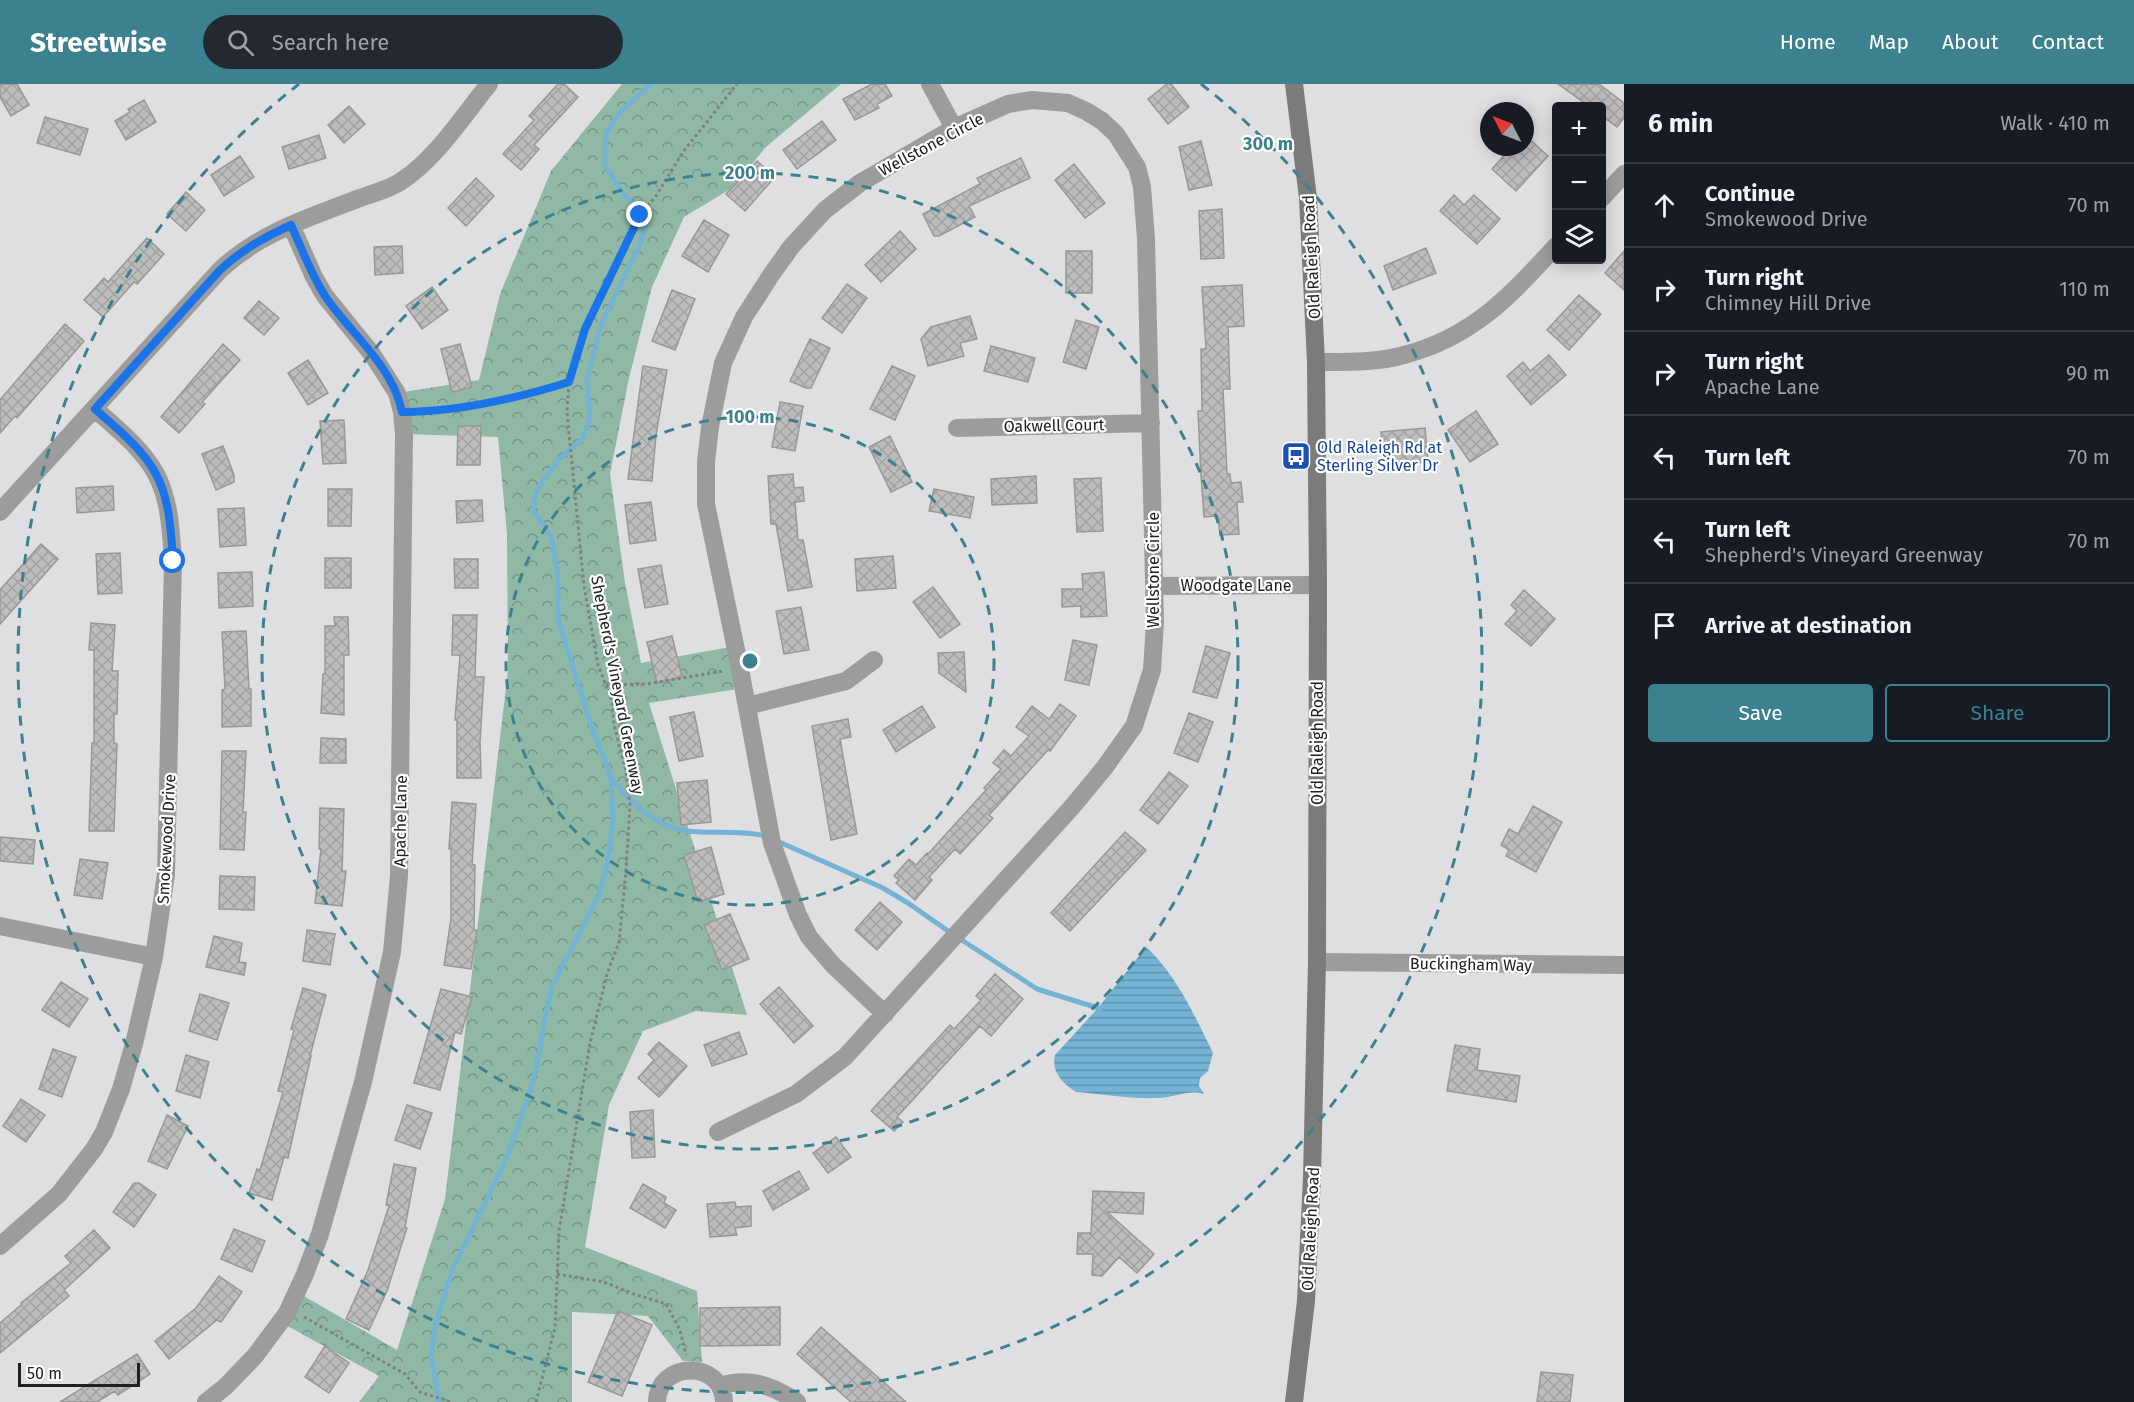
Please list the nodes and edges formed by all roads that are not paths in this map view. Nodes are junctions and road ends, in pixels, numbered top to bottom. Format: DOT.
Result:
graph roads {
  1 [pos="489,84"];
  2 [pos="930,84"];
  3 [pos="1294,84"];
  4 [pos="954,128"];
  5 [pos="1624,174"];
  6 [pos="1606,194"];
  7 [pos="291,225"];
  8 [pos="1552,251"];
  9 [pos="1316,362"];
  10 [pos="95,409"];
  11 [pos="1151,423"];
  12 [pos="957,428"];
  13 [pos="0,512"];
  14 [pos="1318,585"];
  15 [pos="1155,586"];
  16 [pos="874,660"];
  17 [pos="747,706"];
  18 [pos="0,926"];
  19 [pos="154,957"];
  20 [pos="1317,962"];
  21 [pos="1624,965"];
  22 [pos="885,1014"];
  23 [pos="718,1132"];
  24 [pos="0,1246"];
  25 [pos="722,1394"];
  26 [pos="206,1402"];
  27 [pos="657,1402"];
  28 [pos="797,1402"];
  29 [pos="1294,1402"];
  1 -- 7 [label="street"];
  2 -- 4 [label="street"];
  3 -- 9 [label="main road, Old Raleigh Road"];
  4 -- 11 [label="street, Wellstone Circle"];
  4 -- 17 [label="street, Wellstone Circle"];
  5 -- 6 [label="street"];
  7 -- 10 [label="street"];
  7 -- 26 [label="street, Apache Lane"];
  8 -- 9 [label="street"];
  9 -- 14 [label="main road, Old Raleigh Road"];
  10 -- 13 [label="street"];
  10 -- 19 [label="street, Smokewood Drive"];
  11 -- 12 [label="street, Oakwell Court"];
  11 -- 15 [label="street, Wellstone Circle"];
  14 -- 15 [label="street, Woodgate Lane"];
  14 -- 20 [label="main road, Old Raleigh Road"];
  15 -- 22 [label="street, Wellstone Circle"];
  16 -- 17 [label="street"];
  17 -- 22 [label="street, Wellstone Circle"];
  18 -- 19 [label="street"];
  19 -- 24 [label="street, Smokewood Drive"];
  20 -- 21 [label="street, Buckingham Way"];
  20 -- 29 [label="main road, Old Raleigh Road"];
  22 -- 23 [label="street, Wellstone Circle"];
  25 -- 27 [label="street"];
  25 -- 28 [label="street"];
}
